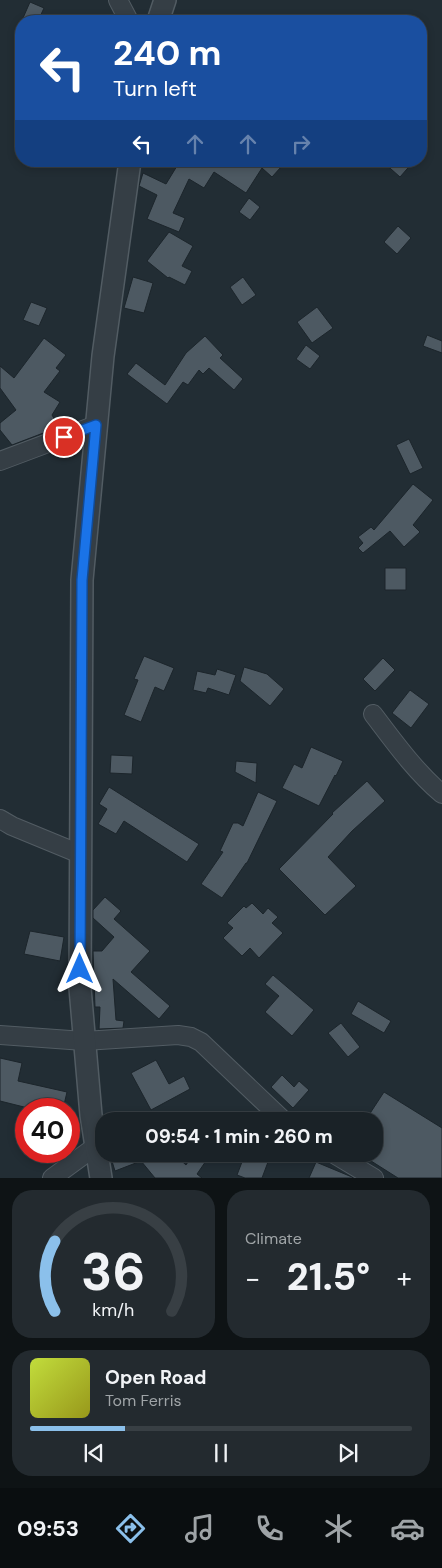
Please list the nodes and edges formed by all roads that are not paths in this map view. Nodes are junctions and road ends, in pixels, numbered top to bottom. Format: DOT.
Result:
graph roads {
  1 [pos="118,0"];
  2 [pos="165,0"];
  3 [pos="127,15"];
  4 [pos="160,15"];
  5 [pos="129,167"];
  6 [pos="96,425"];
  7 [pos="0,461"];
  8 [pos="373,714"];
  9 [pos="442,794"];
  10 [pos="0,819"];
  11 [pos="80,854"];
  12 [pos="0,1035"];
  13 [pos="84,1040"];
  14 [pos="275,1112"];
  15 [pos="95,1140"];
  16 [pos="95,1147"];
  17 [pos="98,1162"];
  18 [pos="347,1162"];
  19 [pos="52,1178"];
  20 [pos="101,1178"];
  21 [pos="374,1178"];
  1 -- 3 [label="street"];
  2 -- 4 [label="street"];
  5 -- 6 [label="street"];
  6 -- 7 [label="street"];
  6 -- 11 [label="street"];
  8 -- 9 [label="street"];
  10 -- 11 [label="street"];
  11 -- 13 [label="street"];
  12 -- 13 [label="street"];
  13 -- 14 [label="street"];
  13 -- 15 [label="street"];
  16 -- 19 [label="street"];
  17 -- 20 [label="street"];
  18 -- 21 [label="street"];
}
